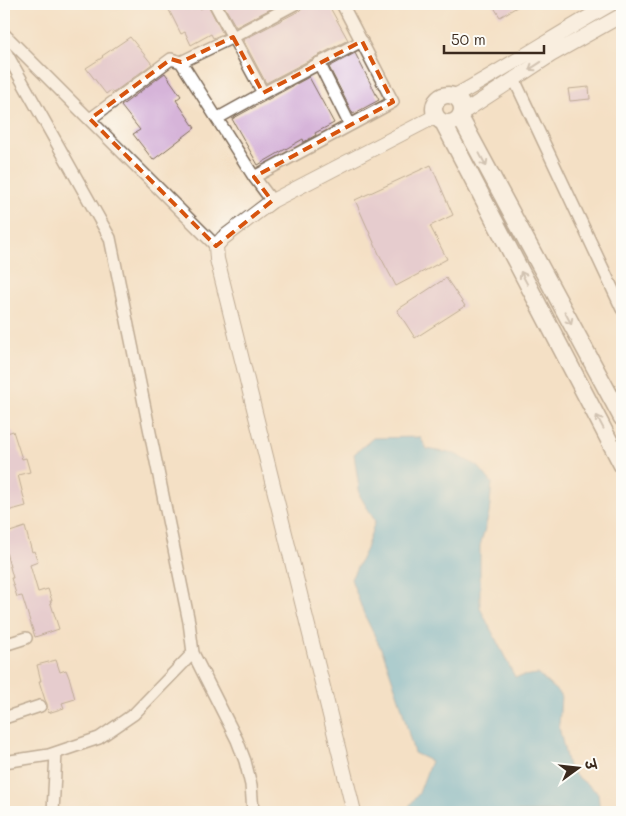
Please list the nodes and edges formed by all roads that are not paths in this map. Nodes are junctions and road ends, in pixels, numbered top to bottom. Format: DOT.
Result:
graph roads {
  1 [pos="215,4"];
  2 [pos="295,4"];
  3 [pos="342,4"];
  4 [pos="611,4"];
  5 [pos="622,15"];
  6 [pos="4,34"];
  7 [pos="233,37"];
  8 [pos="362,41"];
  9 [pos="4,49"];
  10 [pos="181,62"];
  11 [pos="319,63"];
  12 [pos="514,79"];
  13 [pos="263,93"];
  14 [pos="455,96"];
  15 [pos="461,115"];
  16 [pos="218,118"];
  17 [pos="90,119"];
  18 [pos="440,119"];
  19 [pos="350,125"];
  20 [pos="254,178"];
  21 [pos="272,200"];
  22 [pos="216,246"];
  23 [pos="622,309"];
  24 [pos="622,418"];
  25 [pos="622,465"];
  26 [pos="26,638"];
  27 [pos="4,645"];
  28 [pos="193,653"];
  29 [pos="40,706"];
  30 [pos="4,718"];
  31 [pos="56,753"];
  32 [pos="4,762"];
  33 [pos="53,812"];
  34 [pos="254,812"];
  35 [pos="354,812"];
  1 -- 7 [label="street"];
  2 -- 7 [label="street"];
  3 -- 8 [label="street"];
  4 -- 14 [label="street"];
  5 -- 12 [label="street, one-way"];
  6 -- 17 [label="street"];
  7 -- 10 [label="street"];
  7 -- 13 [label="street"];
  8 -- 11 [label="street"];
  8 -- 19 [label="street"];
  9 -- 28 [label="street"];
  10 -- 16 [label="street"];
  10 -- 17 [label="street"];
  11 -- 13 [label="street"];
  11 -- 19 [label="street"];
  12 -- 15 [label="street"];
  12 -- 23 [label="street"];
  13 -- 16 [label="street"];
  14 -- 15 [label="main road"];
  14 -- 18 [label="main road"];
  15 -- 18 [label="main road"];
  15 -- 24 [label="main road, one-way"];
  16 -- 20 [label="street"];
  17 -- 22 [label="street"];
  18 -- 21 [label="street"];
  25 -- 18 [label="main road, one-way"];
  19 -- 20 [label="street"];
  20 -- 21 [label="street"];
  21 -- 22 [label="street"];
  22 -- 35 [label="street"];
  26 -- 27 [label="street"];
  28 -- 31 [label="street"];
  28 -- 34 [label="street"];
  29 -- 30 [label="street"];
  31 -- 32 [label="street"];
  31 -- 33 [label="street"];
}
